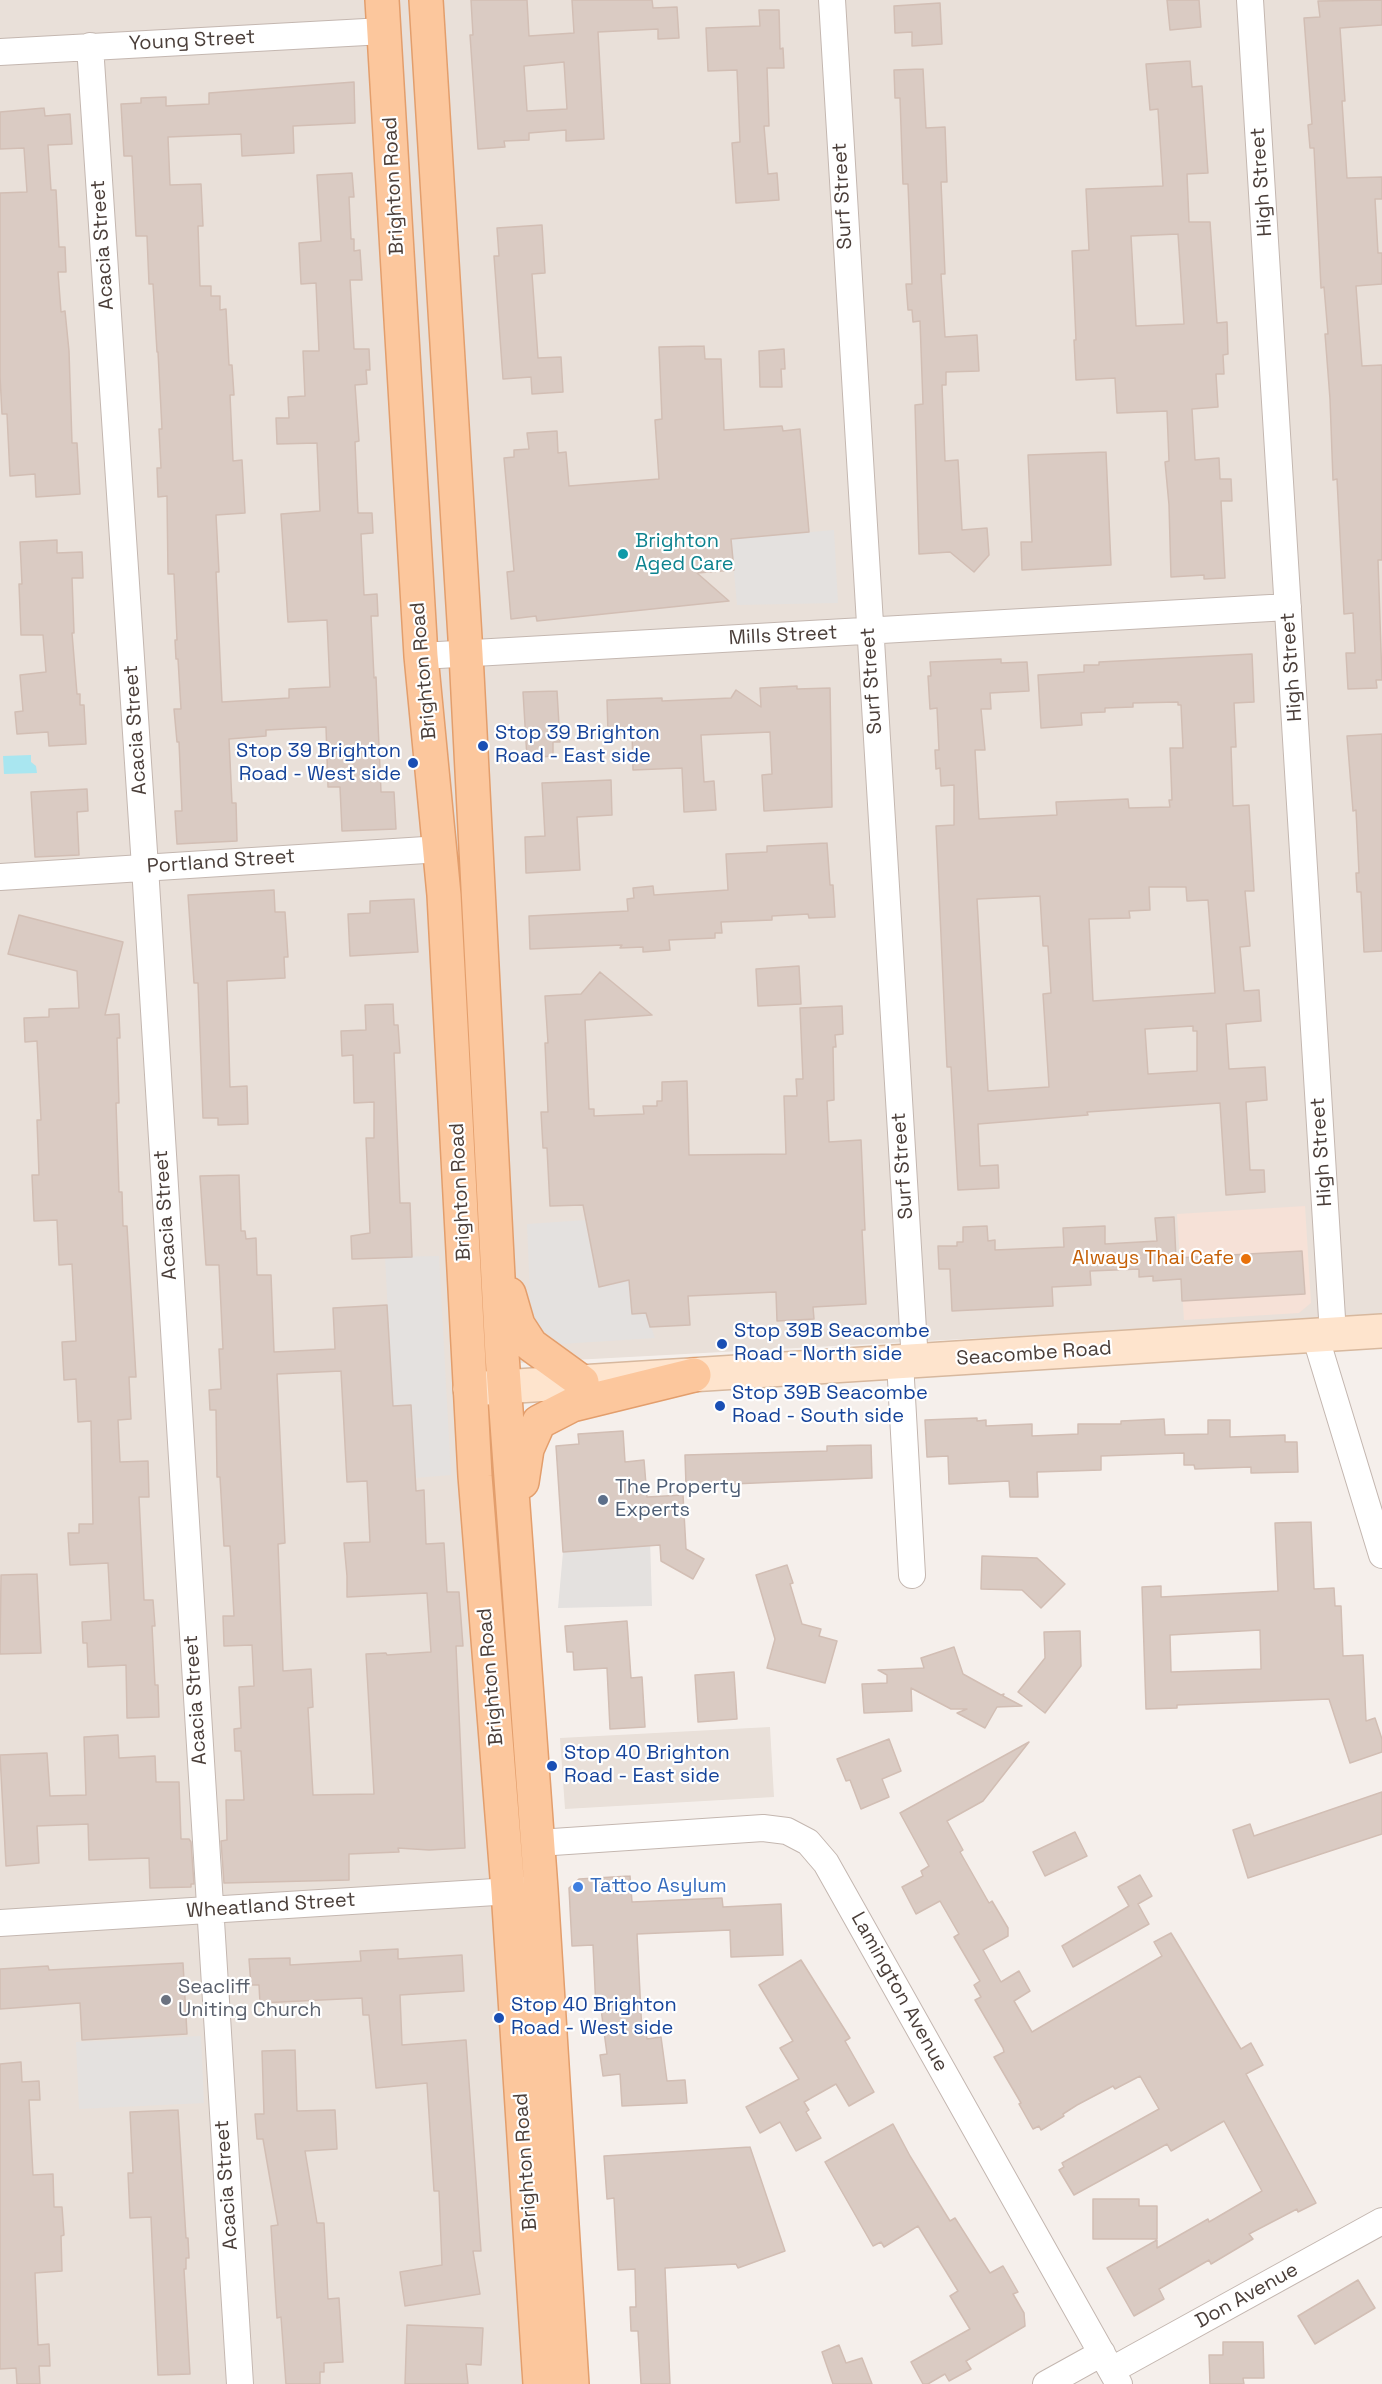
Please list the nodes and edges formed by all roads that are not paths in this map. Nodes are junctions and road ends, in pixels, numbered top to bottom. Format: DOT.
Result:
graph roads {
  1 [pos="426,0"];
  2 [pos="831,0"];
  3 [pos="1250,0"];
  4 [pos="383,16"];
  5 [pos="90,46"];
  6 [pos="0,52"];
  7 [pos="1288,607"];
  8 [pos="869,631"];
  9 [pos="466,654"];
  10 [pos="421,656"];
  11 [pos="441,849"];
  12 [pos="145,867"];
  13 [pos="0,877"];
  14 [pos="496,1243"];
  15 [pos="1382,1331"];
  16 [pos="1324,1335"];
  17 [pos="908,1362"];
  18 [pos="694,1375"];
  19 [pos="582,1382"];
  20 [pos="504,1386"];
  21 [pos="470,1389"];
  22 [pos="514,1536"];
  23 [pos="1382,1555"];
  24 [pos="912,1575"];
  25 [pos="538,1843"];
  26 [pos="541,1889"];
  27 [pos="508,1890"];
  28 [pos="209,1910"];
  29 [pos="0,1923"];
  30 [pos="1382,2221"];
  31 [pos="1111,2369"];
  32 [pos="240,2384"];
  33 [pos="540,2384"];
  34 [pos="572,2384"];
  35 [pos="1046,2384"];
  1 -- 9 [label="main road, Brighton Road"];
  2 -- 8 [label="street, Surf Street"];
  3 -- 7 [label="street, High Street"];
  4 -- 5 [label="street, Young Street"];
  4 -- 10 [label="main road, Brighton Road"];
  5 -- 6 [label="street, Young Street"];
  5 -- 12 [label="street, Acacia Street"];
  7 -- 8 [label="street, Mills Street"];
  7 -- 16 [label="street, High Street"];
  8 -- 9 [label="street, Mills Street"];
  8 -- 17 [label="street, Surf Street"];
  9 -- 10 [label="street, Mills Street"];
  9 -- 14 [label="main road, Brighton Road"];
  10 -- 11 [label="main road, Brighton Road"];
  11 -- 12 [label="street, Portland Street"];
  11 -- 21 [label="main road, Brighton Road"];
  12 -- 13 [label="street, Portland Street"];
  12 -- 28 [label="street, Acacia Street"];
  14 -- 19 [label="main road"];
  14 -- 20 [label="main road, Brighton Road"];
  15 -- 16 [label="main road, Seacombe Road"];
  16 -- 17 [label="main road, Seacombe Road"];
  16 -- 23 [label="street, High Street"];
  17 -- 18 [label="main road, Seacombe Road"];
  17 -- 24 [label="street, Surf Street"];
  18 -- 19 [label="main road, Seacombe Road"];
  18 -- 22 [label="main road"];
  19 -- 20 [label="main road, Seacombe Road"];
  20 -- 21 [label="main road, Seacombe Road"];
  20 -- 22 [label="main road, Brighton Road"];
  21 -- 27 [label="main road, Brighton Road"];
  22 -- 25 [label="main road, Brighton Road"];
  25 -- 26 [label="main road, Brighton Road"];
  25 -- 31 [label="street, Lamington Avenue"];
  26 -- 27 [label="street, Wheatland Street"];
  26 -- 34 [label="main road, Brighton Road"];
  27 -- 28 [label="street, Wheatland Street"];
  27 -- 33 [label="main road, Brighton Road"];
  28 -- 29 [label="street, Wheatland Street"];
  28 -- 32 [label="street, Acacia Street"];
  30 -- 31 [label="street, Don Avenue"];
  31 -- 35 [label="street, Don Avenue"];
}
